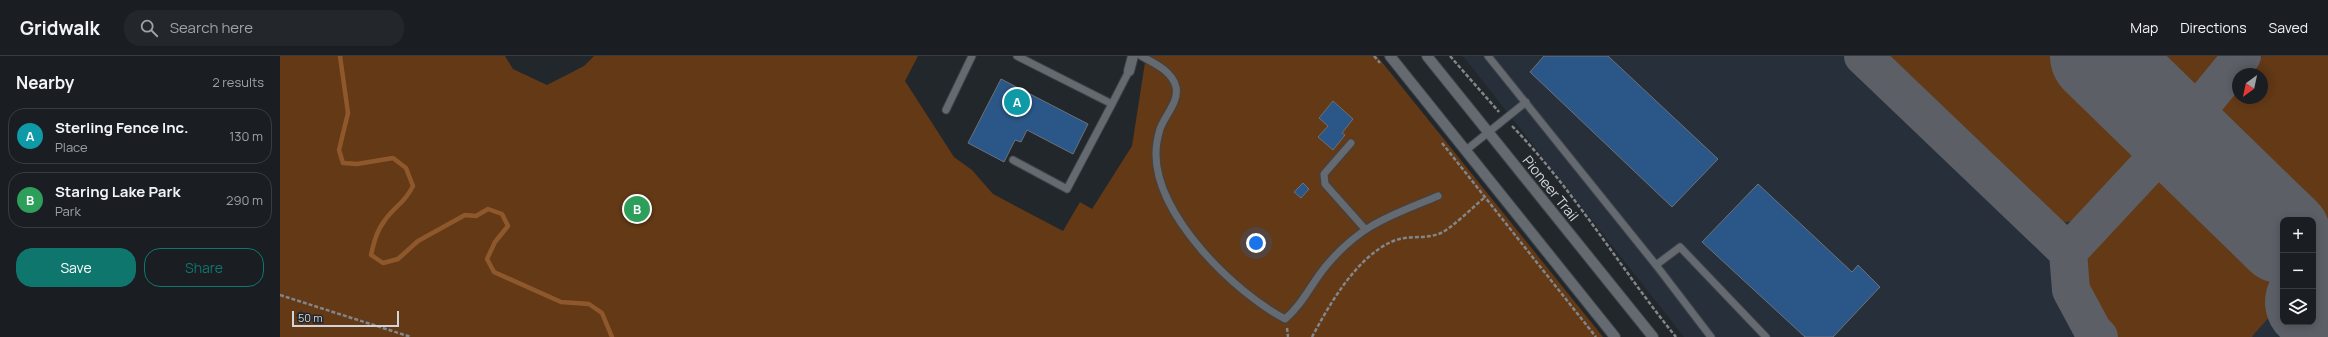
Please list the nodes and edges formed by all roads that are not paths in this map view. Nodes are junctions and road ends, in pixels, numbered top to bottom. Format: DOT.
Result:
graph roads {
  1 [pos="972,56"];
  2 [pos="1016,56"];
  3 [pos="1133,56"];
  4 [pos="1140,56"];
  5 [pos="1390,56"];
  6 [pos="1428,56"];
  7 [pos="1488,56"];
  8 [pos="1129,70"];
  9 [pos="1526,102"];
  10 [pos="1112,104"];
  11 [pos="946,110"];
  12 [pos="1488,132"];
  13 [pos="1351,143"];
  14 [pos="1465,150"];
  15 [pos="1013,160"];
  16 [pos="1438,196"];
  17 [pos="1365,229"];
  18 [pos="1656,265"];
  19 [pos="1615,337"];
  20 [pos="1653,337"];
  21 [pos="1711,337"];
  22 [pos="1766,337"];
  1 -- 11 [label="lane"];
  2 -- 10 [label="lane"];
  3 -- 8 [label="main road"];
  4 -- 17 [label="lane"];
  5 -- 14 [label="main road"];
  6 -- 12 [label="main road, Pioneer Trail"];
  7 -- 9 [label="lane"];
  8 -- 10 [label="lane"];
  9 -- 12 [label="lane"];
  9 -- 18 [label="lane"];
  10 -- 15 [label="lane"];
  12 -- 14 [label="lane"];
  12 -- 20 [label="main road, Pioneer Trail"];
  13 -- 17 [label="lane"];
  14 -- 19 [label="main road"];
  16 -- 17 [label="lane"];
  18 -- 21 [label="lane"];
  18 -- 22 [label="lane"];
}
